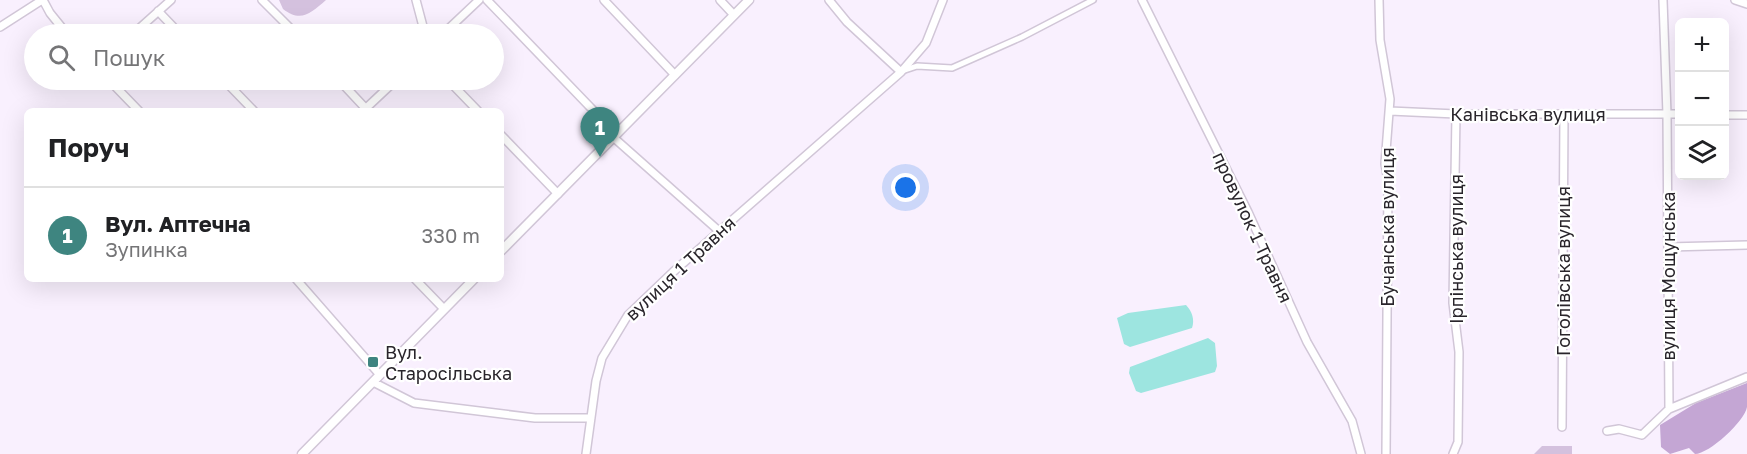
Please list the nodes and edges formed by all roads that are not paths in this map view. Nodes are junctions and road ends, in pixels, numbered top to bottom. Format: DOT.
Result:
graph roads {
  1 [pos="43,0"];
  2 [pos="171,0"];
  3 [pos="262,0"];
  4 [pos="416,0"];
  5 [pos="480,0"];
  6 [pos="487,0"];
  7 [pos="604,0"];
  8 [pos="720,0"];
  9 [pos="749,0"];
  10 [pos="829,0"];
  11 [pos="943,0"];
  12 [pos="1093,0"];
  13 [pos="1142,0"];
  14 [pos="1379,0"];
  15 [pos="1663,0"];
  16 [pos="1736,0"];
  17 [pos="1747,4"];
  18 [pos="158,11"];
  19 [pos="734,15"];
  20 [pos="58,24"];
  21 [pos="143,24"];
  22 [pos="170,24"];
  23 [pos="286,24"];
  24 [pos="422,24"];
  25 [pos="454,24"];
  26 [pos="0,27"];
  27 [pos="901,72"];
  28 [pos="675,75"];
  29 [pos="119,90"];
  30 [pos="234,90"];
  31 [pos="348,90"];
  32 [pos="386,90"];
  33 [pos="458,90"];
  34 [pos="136,108"];
  35 [pos="251,108"];
  36 [pos="364,108"];
  37 [pos="368,108"];
  38 [pos="475,108"];
  39 [pos="1390,111"];
  40 [pos="1456,114"];
  41 [pos="1667,114"];
  42 [pos="1675,114"];
  43 [pos="1563,115"];
  44 [pos="1729,115"];
  45 [pos="1747,115"];
  46 [pos="615,136"];
  47 [pos="504,138"];
  48 [pos="558,194"];
  49 [pos="719,231"];
  50 [pos="1747,245"];
  51 [pos="1668,247"];
  52 [pos="504,248"];
  53 [pos="299,282"];
  54 [pos="418,282"];
  55 [pos="471,282"];
  56 [pos="444,309"];
  57 [pos="380,375"];
  58 [pos="1747,377"];
  59 [pos="373,382"];
  60 [pos="1670,409"];
  61 [pos="591,418"];
  62 [pos="1562,427"];
  63 [pos="1607,431"];
  64 [pos="302,454"];
  65 [pos="586,454"];
  66 [pos="1361,454"];
  67 [pos="1386,454"];
  68 [pos="1453,454"];
  1 -- 20 [label="street"];
  1 -- 26 [label="street"];
  2 -- 18 [label="street"];
  3 -- 23 [label="street"];
  4 -- 24 [label="street"];
  5 -- 25 [label="street"];
  6 -- 46 [label="street"];
  7 -- 28 [label="street"];
  8 -- 19 [label="street"];
  9 -- 19 [label="street"];
  10 -- 27 [label="street"];
  11 -- 27 [label="street, вулиця 1 Травня"];
  12 -- 27 [label="street"];
  13 -- 66 [label="street, провулок 1 Травня"];
  14 -- 39 [label="street, Бучанська вулиця"];
  15 -- 41 [label="street, вулиця Мощунська"];
  16 -- 17 [label="street"];
  18 -- 21 [label="street"];
  18 -- 22 [label="street"];
  19 -- 28 [label="street"];
  27 -- 49 [label="street, вулиця 1 Травня"];
  28 -- 46 [label="street"];
  29 -- 34 [label="street"];
  30 -- 35 [label="street"];
  31 -- 36 [label="street"];
  32 -- 37 [label="street"];
  33 -- 38 [label="street"];
  39 -- 40 [label="street, Канівська вулиця"];
  39 -- 67 [label="street, Бучанська вулиця"];
  40 -- 43 [label="street, Канівська вулиця"];
  40 -- 68 [label="street, Ірпінська вулиця"];
  41 -- 42 [label="street, Канівська вулиця"];
  41 -- 43 [label="street, Канівська вулиця"];
  41 -- 51 [label="street, вулиця Мощунська"];
  43 -- 62 [label="street, Гоголівська вулиця"];
  44 -- 45 [label="street"];
  46 -- 48 [label="street"];
  46 -- 49 [label="street"];
  47 -- 48 [label="street"];
  48 -- 52 [label="street"];
  49 -- 61 [label="street, вулиця 1 Травня"];
  50 -- 51 [label="street"];
  51 -- 60 [label="street, вулиця Мощунська"];
  53 -- 57 [label="street"];
  54 -- 56 [label="street"];
  55 -- 56 [label="street"];
  56 -- 57 [label="street"];
  57 -- 59 [label="street"];
  58 -- 60 [label="street"];
  59 -- 61 [label="street"];
  59 -- 64 [label="street"];
  60 -- 63 [label="street"];
  61 -- 65 [label="street, вулиця 1 Травня"];
}
